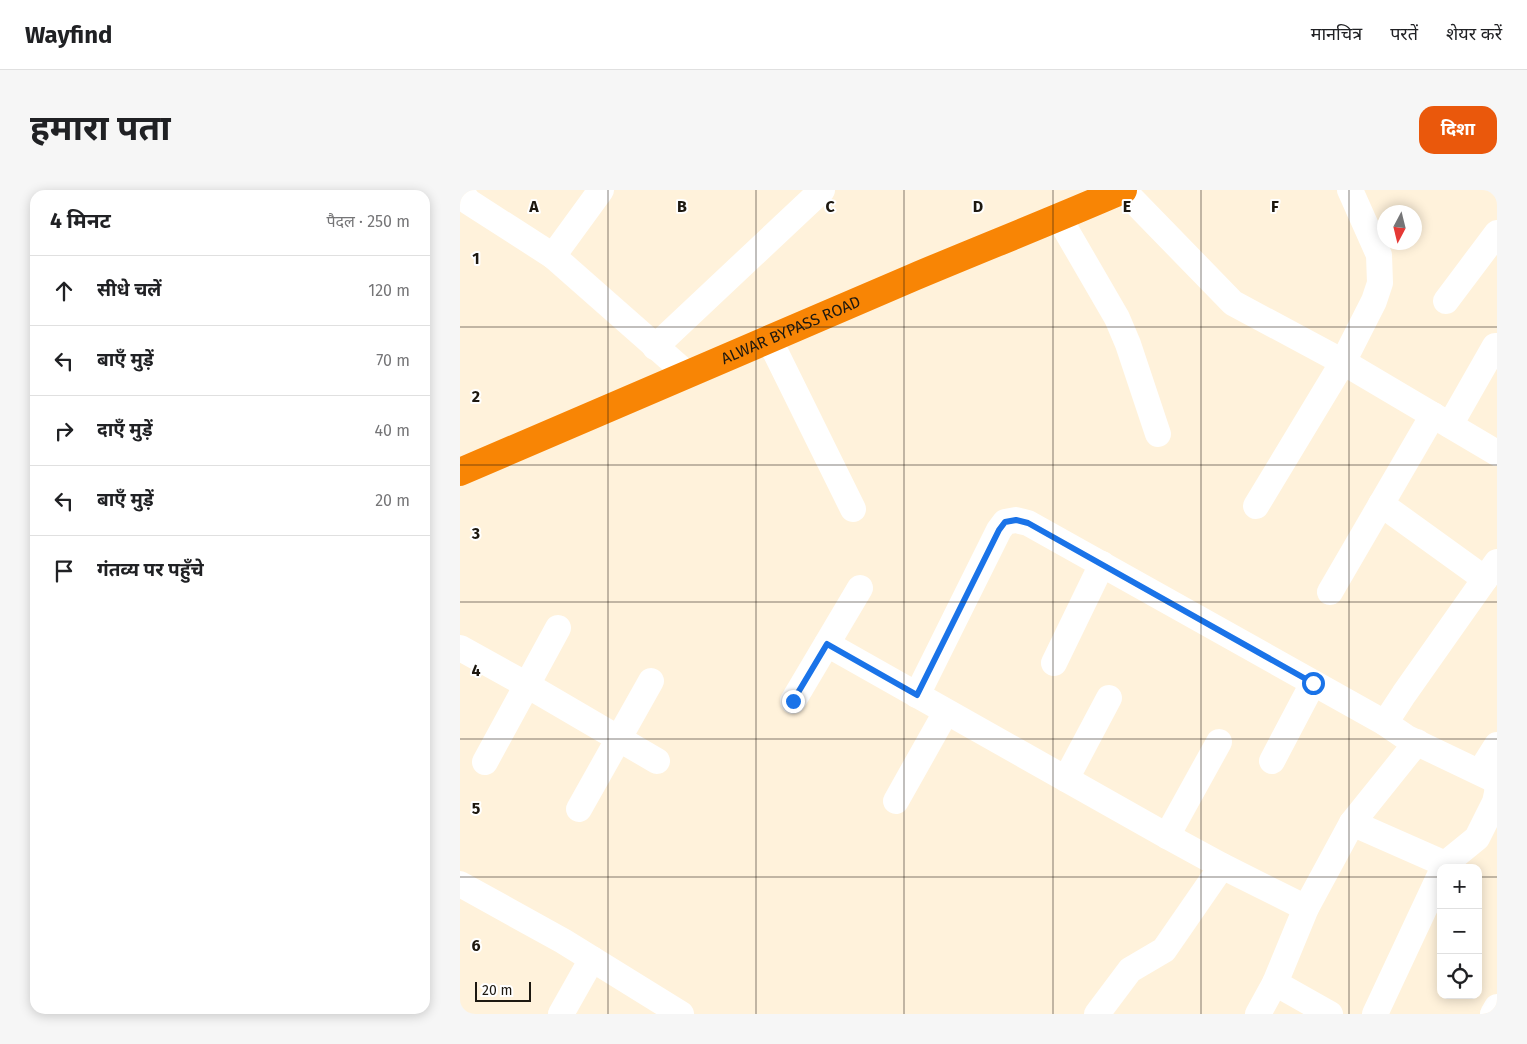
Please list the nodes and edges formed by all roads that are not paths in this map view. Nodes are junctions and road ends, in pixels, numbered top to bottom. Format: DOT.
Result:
graph roads {
  1 [pos="600,190"];
  2 [pos="822,190"];
  3 [pos="1123,190"];
  4 [pos="1350,190"];
  5 [pos="460,191"];
  6 [pos="1059,218"];
  7 [pos="1497,234"];
  8 [pos="553,256"];
  9 [pos="1446,301"];
  10 [pos="769,339"];
  11 [pos="655,346"];
  12 [pos="1495,346"];
  13 [pos="1343,362"];
  14 [pos="687,374"];
  15 [pos="1442,420"];
  16 [pos="1158,434"];
  17 [pos="1497,453"];
  18 [pos="460,472"];
  19 [pos="1381,504"];
  20 [pos="1256,506"];
  21 [pos="853,509"];
  22 [pos="1102,564"];
  23 [pos="1491,571"];
  24 [pos="860,588"];
  25 [pos="1330,592"];
  26 [pos="558,628"];
  27 [pos="827,644"];
  28 [pos="460,648"];
  29 [pos="1054,663"];
  30 [pos="651,680"];
  31 [pos="1313,683"];
  32 [pos="527,685"];
  33 [pos="917,695"];
  34 [pos="1109,698"];
  35 [pos="793,701"];
  36 [pos="946,712"];
  37 [pos="1386,724"];
  38 [pos="619,738"];
  39 [pos="1219,742"];
  40 [pos="1417,742"];
  41 [pos="1497,745"];
  42 [pos="658,761"];
  43 [pos="1272,761"];
  44 [pos="486,762"];
  45 [pos="1066,779"];
  46 [pos="1489,779"];
  47 [pos="1497,793"];
  48 [pos="896,801"];
  49 [pos="579,809"];
  50 [pos="1352,823"];
  51 [pos="1168,836"];
  52 [pos="1487,842"];
  53 [pos="1450,864"];
  54 [pos="1437,865"];
  55 [pos="1222,866"];
  56 [pos="1437,881"];
  57 [pos="460,884"];
  58 [pos="1306,908"];
  59 [pos="592,959"];
  60 [pos="1275,983"];
  61 [pos="1497,1007"];
  62 [pos="561,1014"];
  63 [pos="681,1014"];
  64 [pos="1097,1014"];
  65 [pos="1258,1014"];
  66 [pos="1330,1014"];
  67 [pos="1375,1014"];
  68 [pos="1493,1014"];
  1 -- 8 [label="street"];
  2 -- 11 [label="street"];
  3 -- 6 [label="highway, ALWAR BYPASS ROAD"];
  3 -- 13 [label="street"];
  4 -- 13 [label="street"];
  5 -- 8 [label="street"];
  6 -- 10 [label="highway, ALWAR BYPASS ROAD"];
  6 -- 16 [label="street"];
  7 -- 9 [label="street"];
  8 -- 11 [label="street"];
  10 -- 14 [label="highway, ALWAR BYPASS ROAD"];
  10 -- 21 [label="street"];
  11 -- 14 [label="street"];
  12 -- 15 [label="street"];
  13 -- 15 [label="street"];
  13 -- 20 [label="street"];
  14 -- 18 [label="highway, ALWAR BYPASS ROAD"];
  15 -- 17 [label="street"];
  15 -- 19 [label="street"];
  19 -- 23 [label="street"];
  19 -- 25 [label="street"];
  22 -- 29 [label="street"];
  22 -- 31 [label="street"];
  22 -- 33 [label="street"];
  23 -- 37 [label="street"];
  24 -- 27 [label="street"];
  26 -- 32 [label="street"];
  27 -- 33 [label="street"];
  27 -- 35 [label="street"];
  28 -- 32 [label="street"];
  30 -- 38 [label="street"];
  31 -- 37 [label="street"];
  31 -- 43 [label="street"];
  32 -- 38 [label="street"];
  32 -- 44 [label="street"];
  33 -- 36 [label="street"];
  34 -- 45 [label="street"];
  36 -- 45 [label="street"];
  36 -- 48 [label="street"];
  37 -- 40 [label="street"];
  38 -- 42 [label="street"];
  38 -- 49 [label="street"];
  39 -- 51 [label="street"];
  40 -- 46 [label="street"];
  40 -- 50 [label="street"];
  41 -- 46 [label="street"];
  45 -- 51 [label="street"];
  47 -- 52 [label="street"];
  50 -- 54 [label="street"];
  50 -- 58 [label="street"];
  51 -- 55 [label="street"];
  52 -- 53 [label="street"];
  55 -- 58 [label="street"];
  55 -- 64 [label="street"];
  56 -- 67 [label="street"];
  57 -- 59 [label="street"];
  58 -- 60 [label="street"];
  59 -- 62 [label="street"];
  59 -- 63 [label="street"];
  60 -- 65 [label="street"];
  60 -- 66 [label="street"];
  61 -- 68 [label="street"];
}
